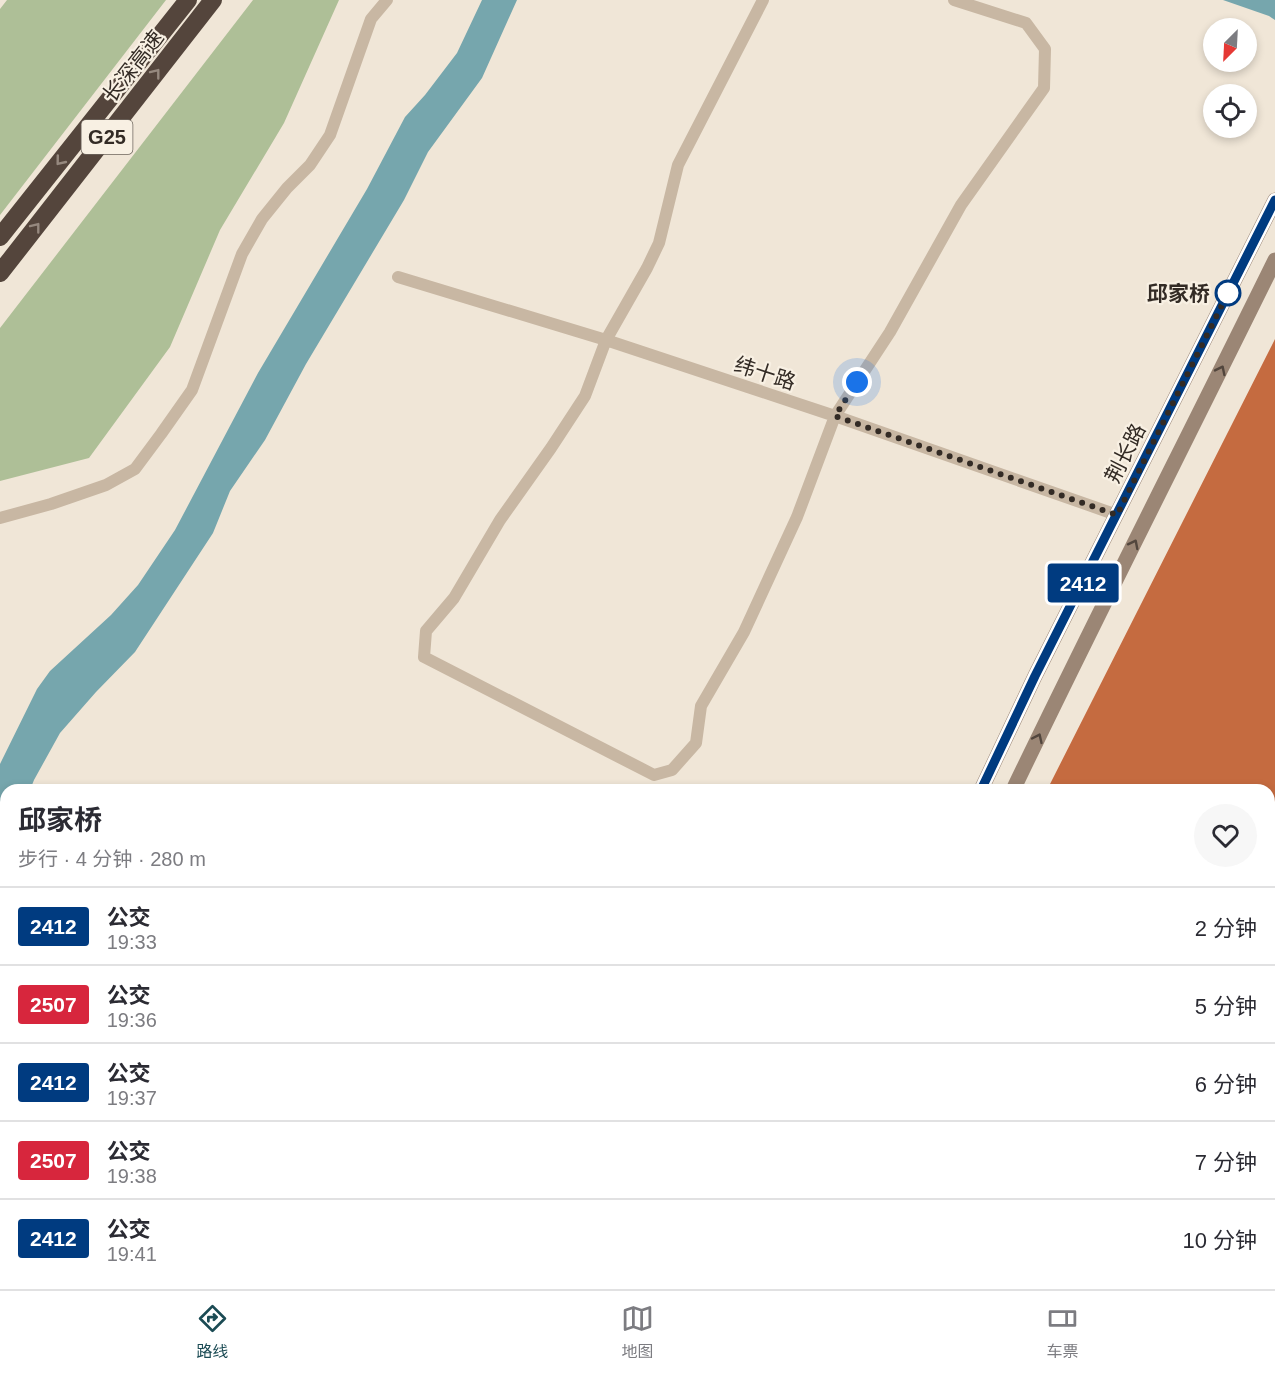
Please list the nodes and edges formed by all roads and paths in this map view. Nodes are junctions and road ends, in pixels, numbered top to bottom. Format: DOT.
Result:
graph roads {
  1 [pos="188,0"];
  2 [pos="213,0"];
  3 [pos="387,0"];
  4 [pos="763,0"];
  5 [pos="954,0"];
  6 [pos="1275,200"];
  7 [pos="0,237"];
  8 [pos="1275,260"];
  9 [pos="0,273"];
  10 [pos="398,277"];
  11 [pos="606,340"];
  12 [pos="835,416"];
  13 [pos="1117,515"];
  14 [pos="0,518"];
  15 [pos="984,784"];
  16 [pos="1016,784"];
  1 -- 7 [label="highway, 长深高速 / G25, one-way"];
  9 -- 2 [label="highway, 长深高速 / G25, one-way"];
  3 -- 14 [label="street"];
  4 -- 11 [label="street"];
  5 -- 12 [label="street"];
  6 -- 13 [label="main road, 荆长路"];
  16 -- 8 [label="main road, one-way"];
  10 -- 11 [label="street, 纬十路"];
  11 -- 12 [label="street, 纬十路"];
  11 -- 12 [label="street"];
  12 -- 13 [label="street, 纬十路"];
  13 -- 15 [label="main road, 荆长路"];
}
